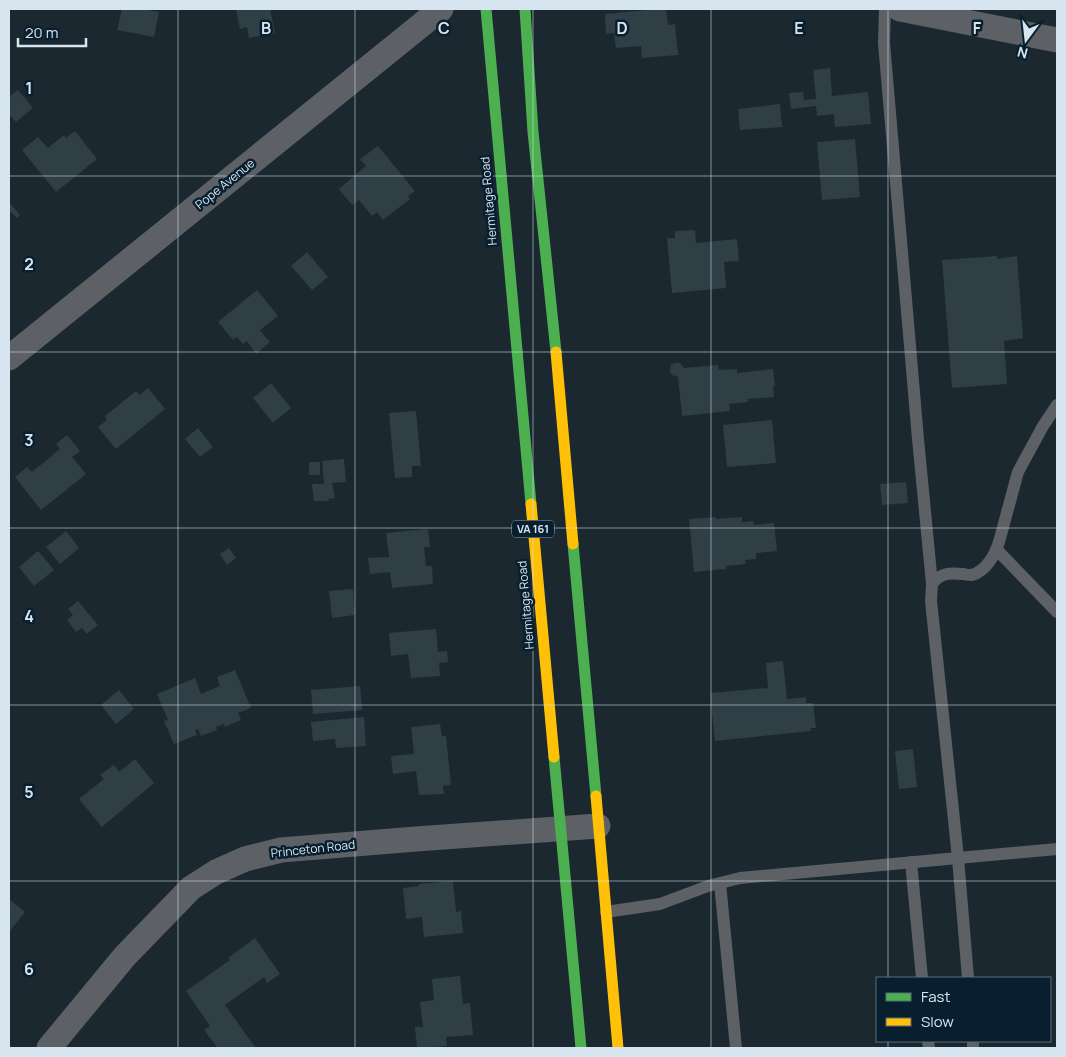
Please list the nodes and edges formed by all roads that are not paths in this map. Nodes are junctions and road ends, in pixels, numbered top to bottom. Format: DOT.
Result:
graph roads {
  1 [pos="441,9"];
  2 [pos="486,9"];
  3 [pos="525,9"];
  4 [pos="885,9"];
  5 [pos="900,9"];
  6 [pos="1057,40"];
  7 [pos="9,358"];
  8 [pos="1057,404"];
  9 [pos="997,550"];
  10 [pos="932,584"];
  11 [pos="1057,612"];
  12 [pos="598,826"];
  13 [pos="561,829"];
  14 [pos="1057,849"];
  15 [pos="958,858"];
  16 [pos="911,862"];
  17 [pos="720,883"];
  18 [pos="606,912"];
  19 [pos="922,977"];
  20 [pos="968,977"];
  21 [pos="49,1048"];
  22 [pos="581,1048"];
  23 [pos="618,1048"];
  24 [pos="736,1048"];
  1 -- 7 [label="street, Pope Avenue"];
  2 -- 13 [label="main road, Hermitage Road / VA 161"];
  3 -- 12 [label="main road, VA 161"];
  4 -- 10 [label="lane"];
  5 -- 6 [label="street"];
  8 -- 9 [label="lane"];
  9 -- 10 [label="lane"];
  9 -- 11 [label="lane"];
  10 -- 15 [label="lane"];
  12 -- 13 [label="street, Princeton Road"];
  12 -- 18 [label="main road, VA 161"];
  13 -- 21 [label="street, Princeton Road"];
  13 -- 22 [label="main road, Hermitage Road / VA 161"];
  14 -- 15 [label="lane"];
  15 -- 16 [label="lane"];
  15 -- 20 [label="lane"];
  16 -- 17 [label="lane"];
  16 -- 19 [label="lane"];
  17 -- 18 [label="lane"];
  17 -- 24 [label="lane"];
  18 -- 23 [label="main road, VA 161"];
}
